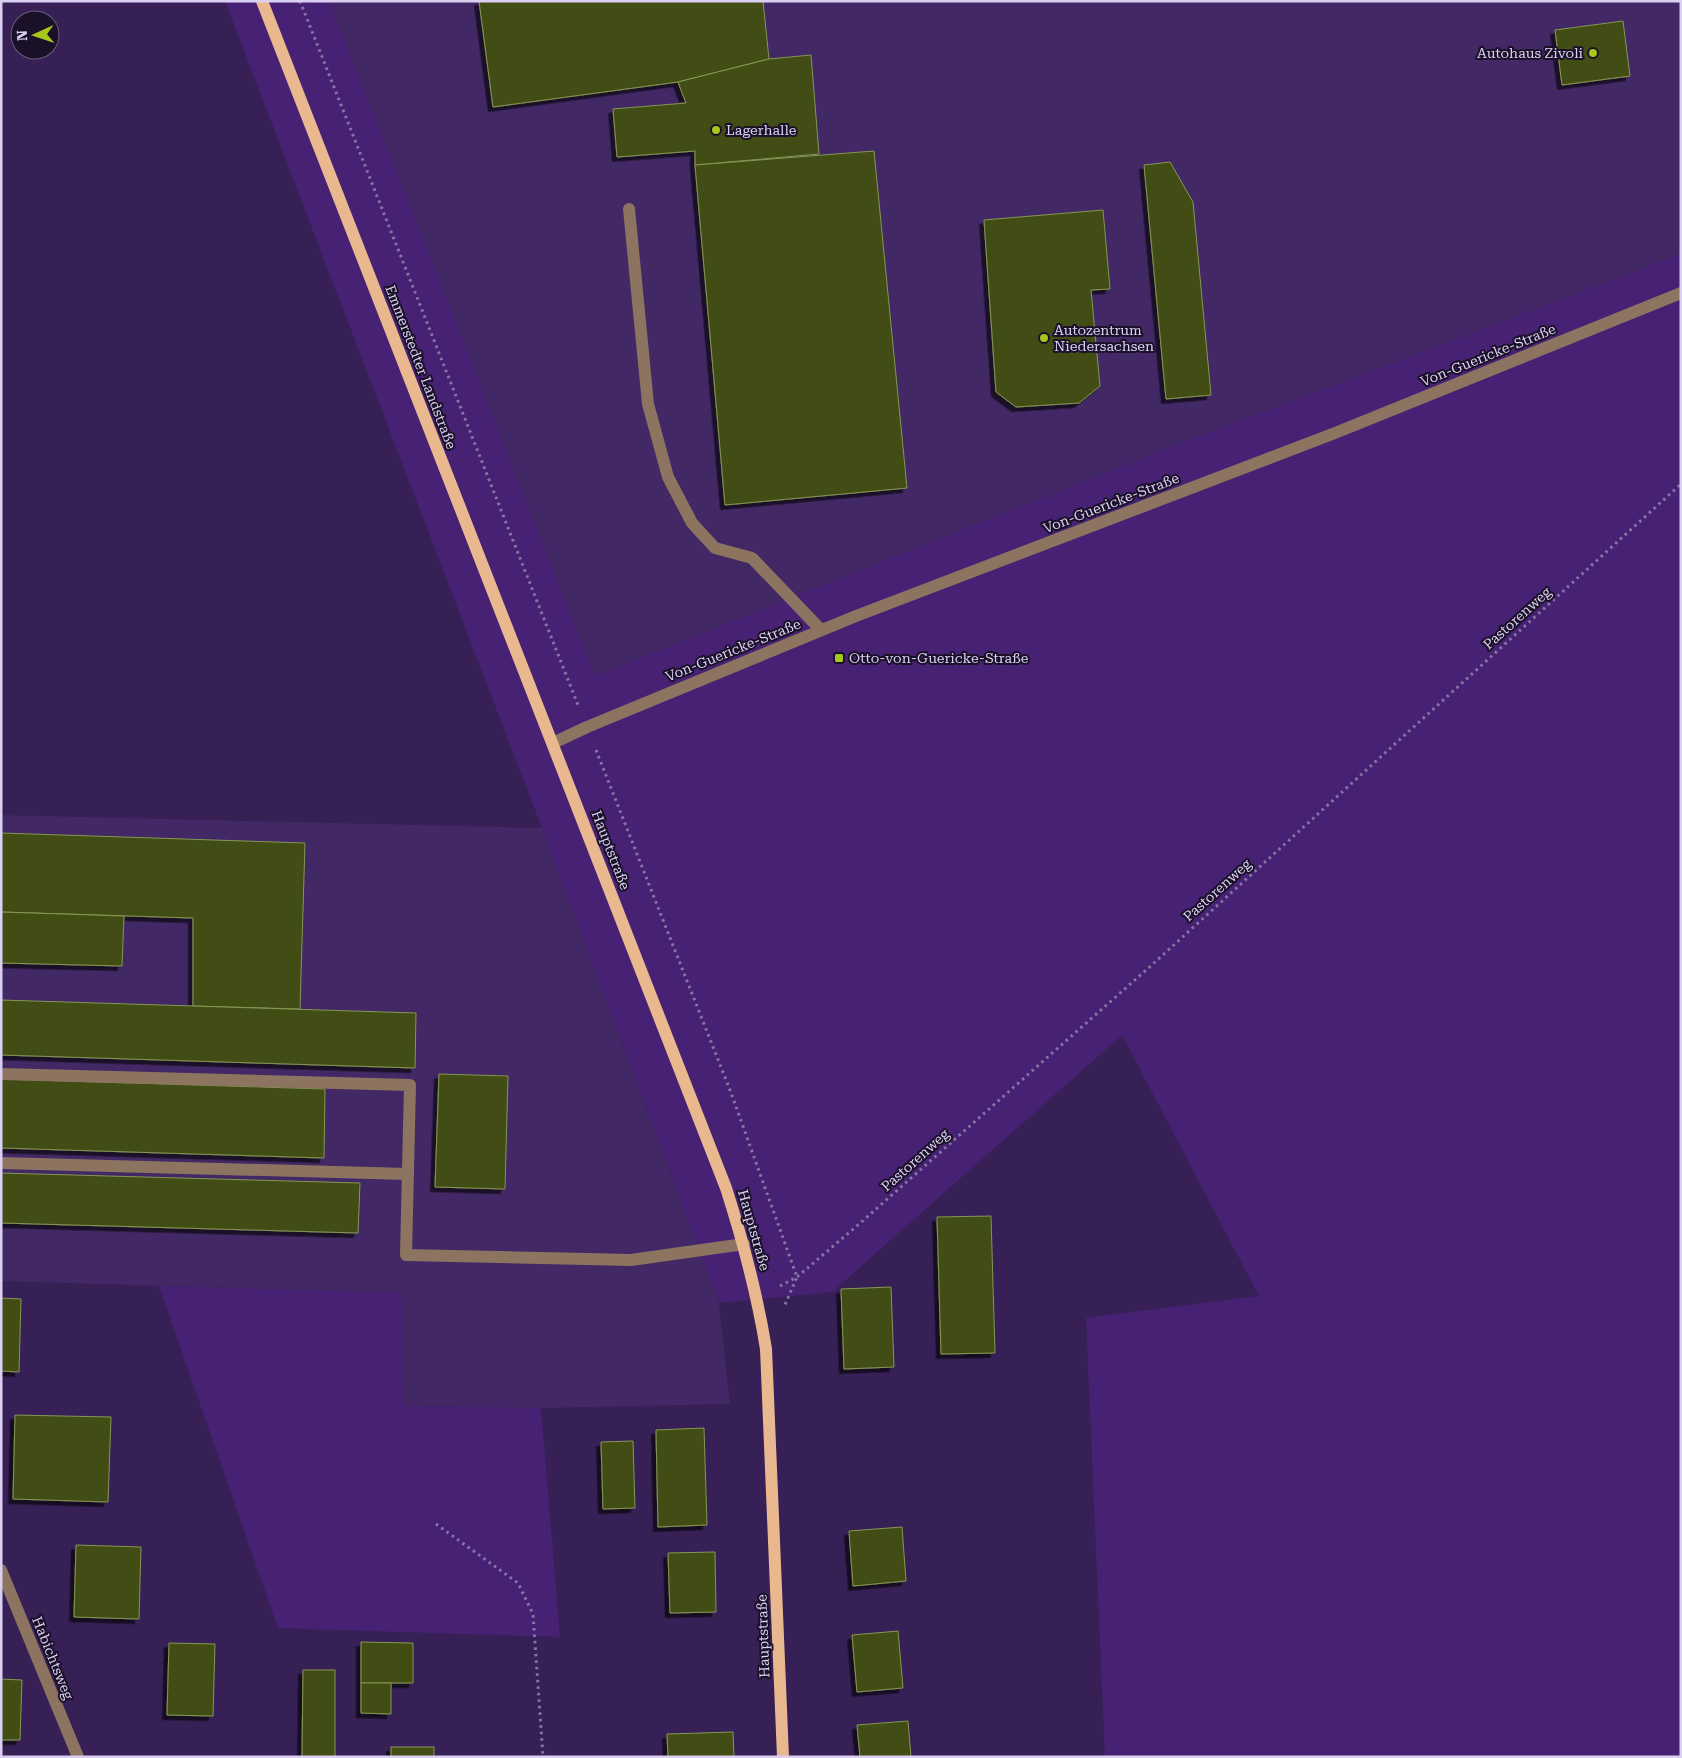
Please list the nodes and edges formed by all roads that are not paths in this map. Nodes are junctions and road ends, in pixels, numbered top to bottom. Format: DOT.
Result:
graph roads {
  1 [pos="262,1"];
  2 [pos="628,209"];
  3 [pos="1681,293"];
  4 [pos="821,630"];
  5 [pos="553,743"];
  6 [pos="1,1074"];
  7 [pos="1,1163"];
  8 [pos="408,1174"];
  9 [pos="744,1244"];
  10 [pos="1,1570"];
  11 [pos="78,1757"];
  12 [pos="783,1757"];
  1 -- 5 [label="main road, Emmerstedter Landstraße"];
  2 -- 4 [label="street"];
  3 -- 4 [label="street, Von-Guericke-Straße"];
  4 -- 5 [label="street, Von-Guericke-Straße"];
  5 -- 9 [label="main road, Hauptstraße"];
  6 -- 8 [label="street"];
  7 -- 8 [label="street"];
  8 -- 9 [label="street"];
  9 -- 12 [label="main road, Hauptstraße"];
  10 -- 11 [label="street, Habichtsweg"];
}
